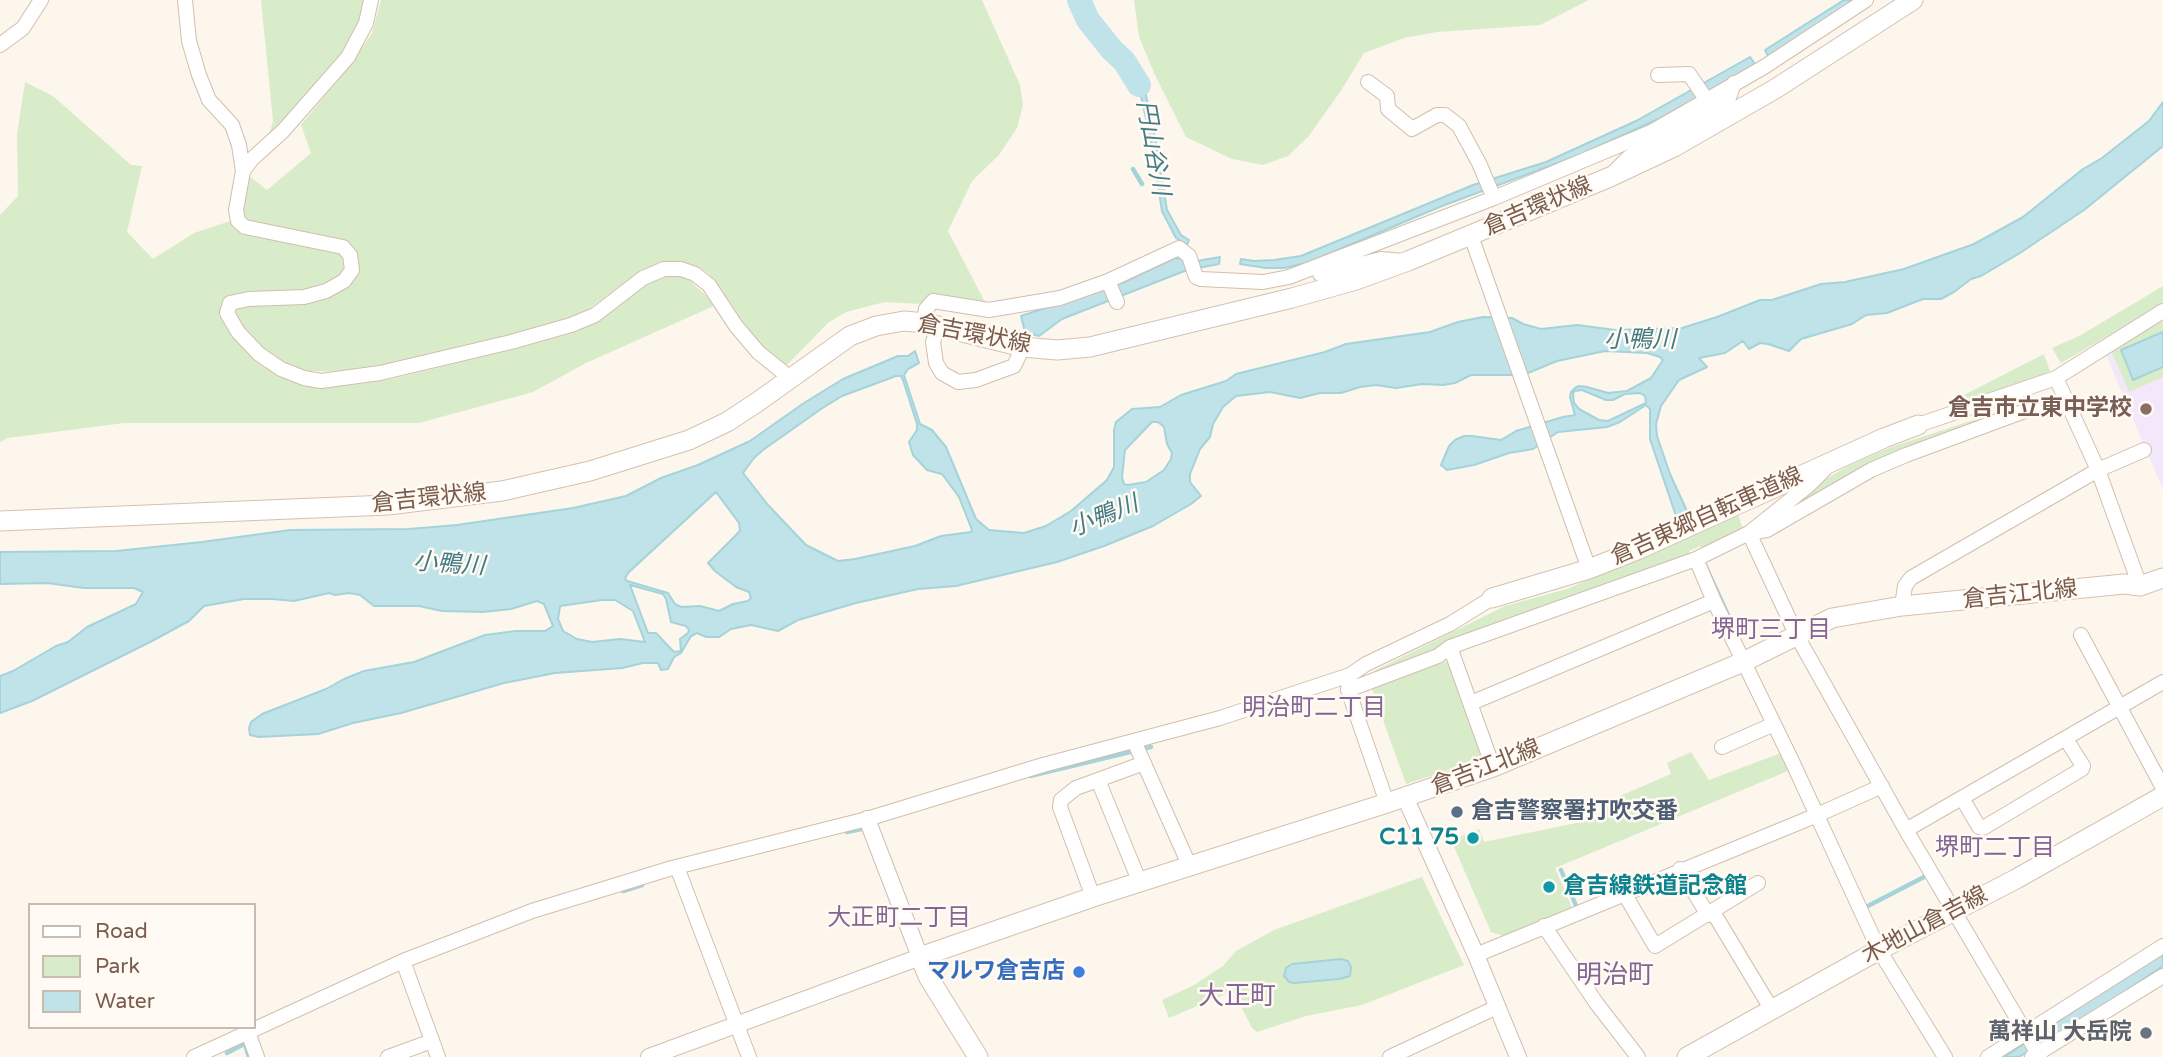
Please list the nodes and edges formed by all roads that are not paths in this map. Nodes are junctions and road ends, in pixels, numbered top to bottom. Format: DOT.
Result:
graph roads {
  1 [pos="41,0"];
  2 [pos="185,0"];
  3 [pos="371,0"];
  4 [pos="1866,0"];
  5 [pos="1913,0"];
  6 [pos="0,45"];
  7 [pos="1658,75"];
  8 [pos="1368,82"];
  9 [pos="1734,83"];
  10 [pos="1706,99"];
  11 [pos="243,172"];
  12 [pos="1610,177"];
  13 [pos="1494,198"];
  14 [pos="1472,241"];
  15 [pos="1408,261"];
  16 [pos="1289,277"];
  17 [pos="1108,281"];
  18 [pos="1117,302"];
  19 [pos="2163,311"];
  20 [pos="931,324"];
  21 [pos="1023,347"];
  22 [pos="790,378"];
  23 [pos="2056,378"];
  24 [pos="2069,405"];
  25 [pos="1918,425"];
  26 [pos="2144,450"];
  27 [pos="1831,463"];
  28 [pos="2098,470"];
  29 [pos="0,521"];
  30 [pos="1749,533"];
  31 [pos="1696,559"];
  32 [pos="1586,560"];
  33 [pos="2163,578"];
  34 [pos="2140,586"];
  35 [pos="1492,598"];
  36 [pos="1714,601"];
  37 [pos="1902,606"];
  38 [pos="2081,635"];
  39 [pos="1797,636"];
  40 [pos="1450,647"];
  41 [pos="1743,662"];
  42 [pos="1350,675"];
  43 [pos="2163,682"];
  44 [pos="1349,690"];
  45 [pos="1471,703"];
  46 [pos="2119,708"];
  47 [pos="1774,724"];
  48 [pos="2066,739"];
  49 [pos="1134,741"];
  50 [pos="1722,747"];
  51 [pos="1144,763"];
  52 [pos="1493,767"];
  53 [pos="1098,780"];
  54 [pos="1882,786"];
  55 [pos="2163,788"];
  56 [pos="2163,796"];
  57 [pos="1962,798"];
  58 [pos="1396,800"];
  59 [pos="1815,816"];
  60 [pos="867,819"];
  61 [pos="1906,830"];
  62 [pos="677,867"];
  63 [pos="1190,867"];
  64 [pos="1681,869"];
  65 [pos="1140,883"];
  66 [pos="1758,883"];
  67 [pos="1624,893"];
  68 [pos="1093,897"];
  69 [pos="1954,911"];
  70 [pos="1710,913"];
  71 [pos="1544,926"];
  72 [pos="2163,946"];
  73 [pos="1879,950"];
  74 [pos="1476,955"];
  75 [pos="920,957"];
  76 [pos="403,961"];
  77 [pos="2163,975"];
  78 [pos="1497,1007"];
  79 [pos="1772,1010"];
  80 [pos="736,1024"];
  81 [pos="256,1028"];
  82 [pos="255,1029"];
  83 [pos="248,1032"];
  84 [pos="2027,1033"];
  85 [pos="432,1041"];
  86 [pos="2037,1056"];
  87 [pos="194,1057"];
  88 [pos="257,1057"];
  89 [pos="388,1057"];
  90 [pos="438,1057"];
  91 [pos="649,1057"];
  92 [pos="749,1057"];
  93 [pos="978,1057"];
  94 [pos="1390,1057"];
  95 [pos="1518,1057"];
  96 [pos="1639,1057"];
  97 [pos="1687,1057"];
  98 [pos="1945,1057"];
  99 [pos="1988,1057"];
  1 -- 6 [label="street"];
  2 -- 11 [label="street"];
  3 -- 11 [label="street"];
  4 -- 9 [label="street"];
  5 -- 12 [label="main road, 倉吉環状線"];
  7 -- 10 [label="street"];
  8 -- 13 [label="street"];
  9 -- 10 [label="street"];
  9 -- 12 [label="street"];
  10 -- 13 [label="street"];
  11 -- 22 [label="street"];
  12 -- 14 [label="main road, 倉吉環状線"];
  13 -- 16 [label="street"];
  14 -- 15 [label="main road, 倉吉環状線"];
  14 -- 32 [label="street"];
  15 -- 16 [label="street"];
  15 -- 21 [label="main road, 倉吉環状線"];
  16 -- 17 [label="street"];
  17 -- 18 [label="street"];
  17 -- 20 [label="street"];
  19 -- 23 [label="street"];
  20 -- 21 [label="main road, 倉吉環状線"];
  20 -- 21 [label="street"];
  20 -- 22 [label="main road, 倉吉環状線"];
  22 -- 29 [label="main road, 倉吉環状線"];
  23 -- 24 [label="street"];
  23 -- 25 [label="street"];
  24 -- 28 [label="street"];
  24 -- 30 [label="street"];
  25 -- 27 [label="main road, 倉吉東郷自転車道線"];
  26 -- 28 [label="street"];
  27 -- 30 [label="street"];
  27 -- 32 [label="main road, 倉吉東郷自転車道線"];
  28 -- 34 [label="street"];
  28 -- 37 [label="street"];
  30 -- 31 [label="street"];
  30 -- 39 [label="street"];
  31 -- 36 [label="street"];
  31 -- 40 [label="street"];
  32 -- 35 [label="main road, 倉吉東郷自転車道線"];
  33 -- 34 [label="main road, 倉吉江北線"];
  34 -- 37 [label="main road, 倉吉江北線"];
  35 -- 42 [label="street"];
  36 -- 41 [label="street"];
  36 -- 45 [label="street"];
  37 -- 39 [label="main road, 倉吉江北線"];
  38 -- 46 [label="street"];
  39 -- 41 [label="main road, 倉吉江北線"];
  39 -- 54 [label="street"];
  40 -- 44 [label="street"];
  40 -- 45 [label="street"];
  41 -- 47 [label="street"];
  41 -- 52 [label="main road, 倉吉江北線"];
  42 -- 44 [label="street"];
  42 -- 49 [label="street"];
  43 -- 46 [label="street"];
  44 -- 58 [label="street"];
  45 -- 52 [label="street"];
  46 -- 48 [label="street"];
  46 -- 55 [label="street"];
  47 -- 50 [label="street"];
  47 -- 59 [label="street"];
  48 -- 57 [label="street"];
  48 -- 57 [label="street"];
  49 -- 51 [label="street"];
  49 -- 60 [label="street"];
  51 -- 53 [label="street"];
  51 -- 63 [label="street"];
  52 -- 58 [label="main road, 倉吉江北線"];
  53 -- 65 [label="street"];
  53 -- 68 [label="street"];
  54 -- 59 [label="street"];
  54 -- 61 [label="street"];
  56 -- 69 [label="main road, 木地山倉吉線"];
  57 -- 61 [label="street"];
  58 -- 63 [label="main road, 倉吉江北線"];
  58 -- 74 [label="street"];
  59 -- 64 [label="street"];
  59 -- 73 [label="street"];
  60 -- 62 [label="street"];
  60 -- 75 [label="street"];
  61 -- 69 [label="street"];
  62 -- 76 [label="street"];
  62 -- 80 [label="street"];
  63 -- 65 [label="main road, 倉吉江北線"];
  64 -- 67 [label="street"];
  64 -- 70 [label="street"];
  65 -- 68 [label="main road, 倉吉江北線"];
  66 -- 70 [label="street"];
  67 -- 70 [label="street"];
  67 -- 71 [label="street"];
  68 -- 75 [label="main road, 倉吉江北線"];
  69 -- 73 [label="main road, 木地山倉吉線"];
  69 -- 84 [label="street"];
  70 -- 79 [label="street"];
  71 -- 74 [label="street"];
  71 -- 96 [label="street"];
  72 -- 84 [label="street"];
  73 -- 79 [label="main road, 木地山倉吉線"];
  73 -- 98 [label="street"];
  74 -- 78 [label="street"];
  75 -- 80 [label="street"];
  75 -- 93 [label="main road"];
  76 -- 81 [label="street"];
  76 -- 85 [label="street"];
  77 -- 86 [label="street"];
  78 -- 94 [label="street"];
  78 -- 95 [label="street"];
  79 -- 97 [label="main road, 木地山倉吉線"];
  80 -- 91 [label="street"];
  80 -- 92 [label="street"];
  82 -- 83 [label="street"];
  83 -- 87 [label="street"];
  83 -- 88 [label="street"];
  84 -- 86 [label="street"];
  84 -- 99 [label="street"];
  85 -- 89 [label="street"];
  85 -- 90 [label="street"];
}
